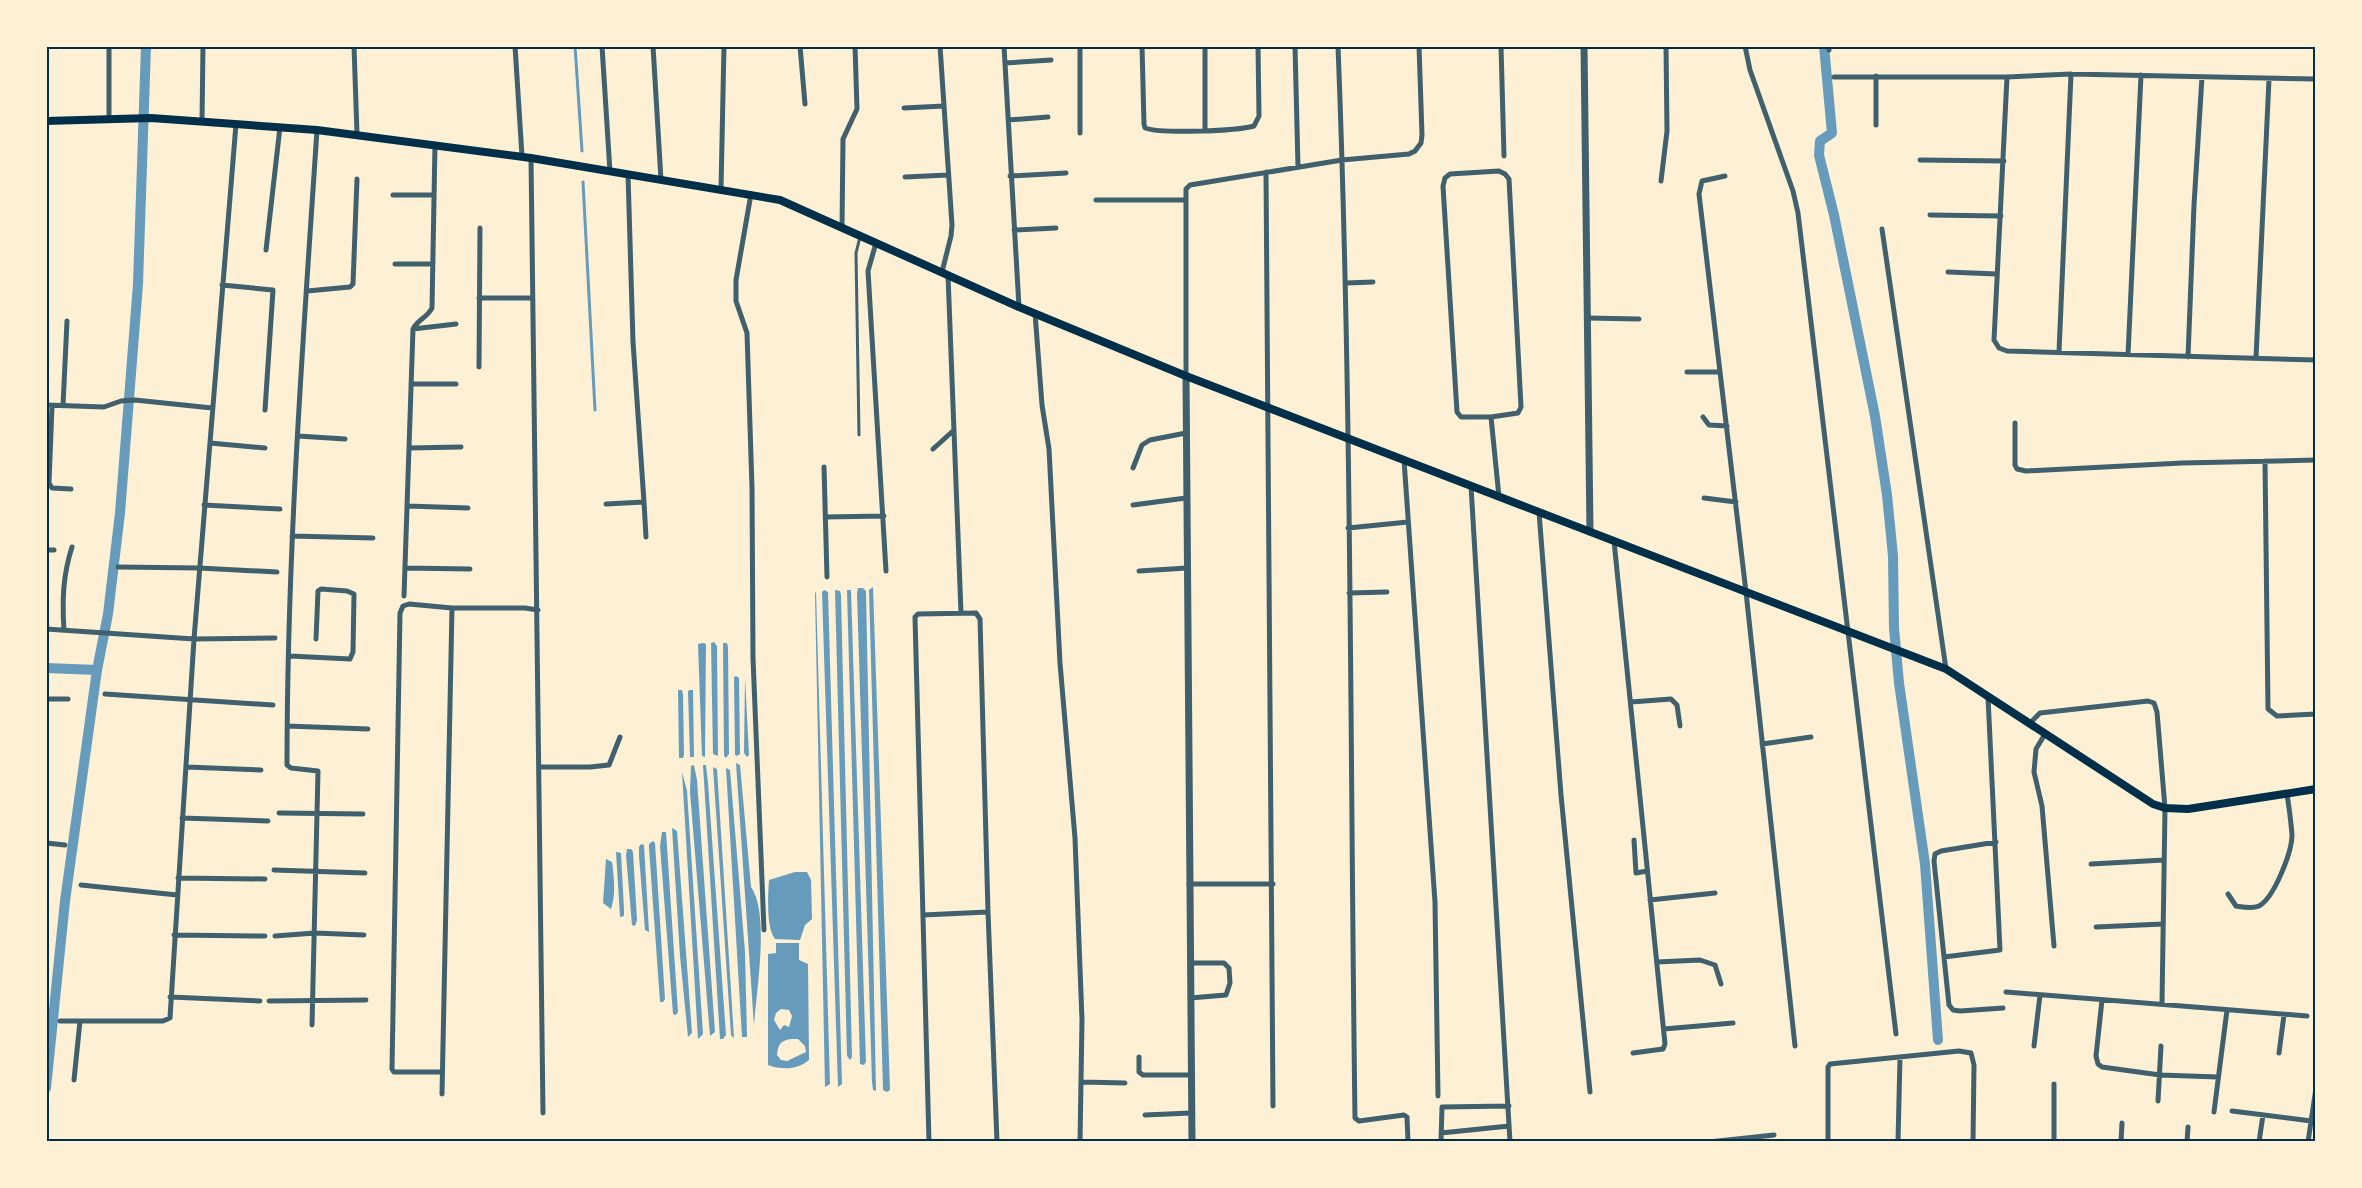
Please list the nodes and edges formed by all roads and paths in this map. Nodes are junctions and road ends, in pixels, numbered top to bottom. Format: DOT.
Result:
graph roads {
  1 [pos="109,46"];
  2 [pos="203,46"];
  3 [pos="354,46"];
  4 [pos="515,46"];
  5 [pos="602,46"];
  6 [pos="653,46"];
  7 [pos="724,46"];
  8 [pos="800,46"];
  9 [pos="855,46"];
  10 [pos="940,46"];
  11 [pos="1004,46"];
  12 [pos="1080,46"];
  13 [pos="1142,46"];
  14 [pos="1205,46"];
  15 [pos="1258,46"];
  16 [pos="1295,46"];
  17 [pos="1338,46"];
  18 [pos="1419,46"];
  19 [pos="1501,46"];
  20 [pos="1584,46"];
  21 [pos="1665,46"];
  22 [pos="1745,46"];
  23 [pos="1051,60"];
  24 [pos="1005,63"];
  25 [pos="2071,74"];
  26 [pos="2141,75"];
  27 [pos="1876,76"];
  28 [pos="1834,77"];
  29 [pos="2007,77"];
  30 [pos="2202,77"];
  31 [pos="2269,79"];
  32 [pos="2316,79"];
  33 [pos="805,104"];
  34 [pos="944,106"];
  35 [pos="904,108"];
  36 [pos="1048,117"];
  37 [pos="109,119"];
  38 [pos="1008,120"];
  39 [pos="46,121"];
  40 [pos="202,121"];
  41 [pos="236,124"];
  42 [pos="1876,125"];
  43 [pos="280,127"];
  44 [pos="317,130"];
  45 [pos="1206,130"];
  46 [pos="357,134"];
  47 [pos="1080,134"];
  48 [pos="435,144"];
  49 [pos="522,156"];
  50 [pos="1504,156"];
  51 [pos="531,158"];
  52 [pos="1342,160"];
  53 [pos="1920,160"];
  54 [pos="2004,161"];
  55 [pos="1298,167"];
  56 [pos="610,172"];
  57 [pos="1266,172"];
  58 [pos="1066,173"];
  59 [pos="628,174"];
  60 [pos="948,175"];
  61 [pos="1010,176"];
  62 [pos="1725,176"];
  63 [pos="905,177"];
  64 [pos="357,179"];
  65 [pos="661,180"];
  66 [pos="1661,181"];
  67 [pos="721,189"];
  68 [pos="751,194"];
  69 [pos="393,195"];
  70 [pos="434,195"];
  71 [pos="1096,200"];
  72 [pos="1185,200"];
  73 [pos="1930,214"];
  74 [pos="2001,216"];
  75 [pos="480,228"];
  76 [pos="842,228"];
  77 [pos="1056,228"];
  78 [pos="1882,229"];
  79 [pos="1014,230"];
  80 [pos="860,236"];
  81 [pos="876,243"];
  82 [pos="266,250"];
  83 [pos="396,264"];
  84 [pos="433,264"];
  85 [pos="1948,272"];
  86 [pos="945,274"];
  87 [pos="1997,274"];
  88 [pos="1373,282"];
  89 [pos="1346,283"];
  90 [pos="222,285"];
  91 [pos="307,291"];
  92 [pos="479,298"];
  93 [pos="532,298"];
  94 [pos="1019,307"];
  95 [pos="1035,313"];
  96 [pos="1588,318"];
  97 [pos="1639,319"];
  98 [pos="67,321"];
  99 [pos="456,324"];
  100 [pos="413,329"];
  101 [pos="2059,352"];
  102 [pos="2128,355"];
  103 [pos="2188,357"];
  104 [pos="2256,358"];
  105 [pos="2316,360"];
  106 [pos="479,367"];
  107 [pos="1687,372"];
  108 [pos="1720,372"];
  109 [pos="1186,376"];
  110 [pos="411,384"];
  111 [pos="456,384"];
  112 [pos="49,405"];
  113 [pos="63,406"];
  114 [pos="1267,407"];
  115 [pos="212,408"];
  116 [pos="266,410"];
  117 [pos="1491,417"];
  118 [pos="1703,417"];
  119 [pos="2015,423"];
  120 [pos="1727,426"];
  121 [pos="953,431"];
  122 [pos="1186,433"];
  123 [pos="859,435"];
  124 [pos="298,436"];
  125 [pos="345,439"];
  126 [pos="1348,439"];
  127 [pos="210,443"];
  128 [pos="461,447"];
  129 [pos="265,448"];
  130 [pos="409,448"];
  131 [pos="933,449"];
  132 [pos="1404,460"];
  133 [pos="2316,460"];
  134 [pos="2265,461"];
  135 [pos="824,467"];
  136 [pos="1133,468"];
  137 [pos="1471,486"];
  138 [pos="70,489"];
  139 [pos="1499,497"];
  140 [pos="1186,498"];
  141 [pos="1704,498"];
  142 [pos="644,502"];
  143 [pos="1736,502"];
  144 [pos="606,504"];
  145 [pos="1133,504"];
  146 [pos="204,505"];
  147 [pos="407,506"];
  148 [pos="468,508"];
  149 [pos="280,509"];
  150 [pos="1539,512"];
  151 [pos="884,516"];
  152 [pos="825,517"];
  153 [pos="1408,522"];
  154 [pos="1348,528"];
  155 [pos="1590,532"];
  156 [pos="292,536"];
  157 [pos="646,537"];
  158 [pos="373,538"];
  159 [pos="1614,541"];
  160 [pos="72,547"];
  161 [pos="46,550"];
  162 [pos="54,550"];
  163 [pos="118,567"];
  164 [pos="200,568"];
  165 [pos="405,568"];
  166 [pos="1187,568"];
  167 [pos="470,569"];
  168 [pos="886,571"];
  169 [pos="1139,571"];
  170 [pos="277,572"];
  171 [pos="827,577"];
  172 [pos="1387,592"];
  173 [pos="1746,592"];
  174 [pos="1349,593"];
  175 [pos="404,596"];
  176 [pos="452,608"];
  177 [pos="538,610"];
  178 [pos="961,613"];
  179 [pos="46,629"];
  180 [pos="64,630"];
  181 [pos="1849,632"];
  182 [pos="275,638"];
  183 [pos="194,639"];
  184 [pos="316,639"];
  185 [pos="290,656"];
  186 [pos="1946,669"];
  187 [pos="105,694"];
  188 [pos="1988,697"];
  189 [pos="46,699"];
  190 [pos="68,699"];
  191 [pos="190,700"];
  192 [pos="1631,702"];
  193 [pos="273,705"];
  194 [pos="2316,714"];
  195 [pos="2029,724"];
  196 [pos="287,726"];
  197 [pos="1680,726"];
  198 [pos="368,729"];
  199 [pos="2045,734"];
  200 [pos="620,737"];
  201 [pos="1811,737"];
  202 [pos="1762,744"];
  203 [pos="539,766"];
  204 [pos="186,767"];
  205 [pos="261,770"];
  206 [pos="2316,789"];
  207 [pos="2287,794"];
  208 [pos="2165,808"];
  209 [pos="279,813"];
  210 [pos="318,813"];
  211 [pos="363,814"];
  212 [pos="182,818"];
  213 [pos="268,821"];
  214 [pos="1634,840"];
  215 [pos="1996,842"];
  216 [pos="46,843"];
  217 [pos="65,845"];
  218 [pos="2164,860"];
  219 [pos="2091,864"];
  220 [pos="274,870"];
  221 [pos="1647,871"];
  222 [pos="316,872"];
  223 [pos="365,873"];
  224 [pos="178,878"];
  225 [pos="265,879"];
  226 [pos="1189,884"];
  227 [pos="1272,884"];
  228 [pos="81,885"];
  229 [pos="1715,893"];
  230 [pos="2228,894"];
  231 [pos="177,895"];
  232 [pos="1650,900"];
  233 [pos="988,912"];
  234 [pos="923,915"];
  235 [pos="2163,924"];
  236 [pos="2096,927"];
  237 [pos="764,930"];
  238 [pos="315,933"];
  239 [pos="174,935"];
  240 [pos="364,935"];
  241 [pos="265,936"];
  242 [pos="275,936"];
  243 [pos="2054,946"];
  244 [pos="1944,957"];
  245 [pos="1657,962"];
  246 [pos="1190,963"];
  247 [pos="1720,984"];
  248 [pos="2006,992"];
  249 [pos="2040,995"];
  250 [pos="170,997"];
  251 [pos="1190,998"];
  252 [pos="366,1000"];
  253 [pos="2102,1000"];
  254 [pos="260,1001"];
  255 [pos="268,1001"];
  256 [pos="312,1001"];
  257 [pos="2162,1004"];
  258 [pos="2003,1008"];
  259 [pos="2227,1010"];
  260 [pos="2284,1015"];
  261 [pos="2307,1016"];
  262 [pos="60,1021"];
  263 [pos="80,1021"];
  264 [pos="1733,1023"];
  265 [pos="312,1024"];
  266 [pos="1664,1029"];
  267 [pos="1896,1034"];
  268 [pos="1795,1046"];
  269 [pos="2034,1046"];
  270 [pos="2161,1046"];
  271 [pos="1633,1053"];
  272 [pos="2279,1053"];
  273 [pos="1139,1057"];
  274 [pos="1900,1057"];
  275 [pos="442,1072"];
  276 [pos="1191,1075"];
  277 [pos="2160,1075"];
  278 [pos="2218,1077"];
  279 [pos="74,1080"];
  280 [pos="1081,1082"];
  281 [pos="1125,1083"];
  282 [pos="2054,1084"];
  283 [pos="2316,1088"];
  284 [pos="1590,1092"];
  285 [pos="442,1094"];
  286 [pos="1438,1096"];
  287 [pos="2158,1101"];
  288 [pos="1274,1106"];
  289 [pos="1509,1106"];
  290 [pos="2232,1111"];
  291 [pos="2214,1112"];
  292 [pos="543,1113"];
  293 [pos="1191,1113"];
  294 [pos="1145,1115"];
  295 [pos="2263,1115"];
  296 [pos="2311,1121"];
  297 [pos="2122,1123"];
  298 [pos="1509,1126"];
  299 [pos="2188,1127"];
  300 [pos="1441,1133"];
  301 [pos="1774,1135"];
  302 [pos="1742,1140"];
  303 [pos="929,1142"];
  304 [pos="997,1142"];
  305 [pos="1080,1142"];
  306 [pos="1192,1142"];
  307 [pos="1408,1142"];
  308 [pos="1441,1142"];
  309 [pos="1510,1142"];
  310 [pos="1709,1142"];
  311 [pos="1828,1142"];
  312 [pos="1898,1142"];
  313 [pos="1973,1142"];
  314 [pos="2054,1142"];
  315 [pos="2121,1142"];
  316 [pos="2187,1142"];
  317 [pos="2259,1142"];
  318 [pos="2308,1142"];
  1 -- 37 [label="street"];
  2 -- 40 [label="street"];
  3 -- 46 [label="street"];
  4 -- 49 [label="street"];
  5 -- 56 [label="street"];
  6 -- 65 [label="street"];
  7 -- 67 [label="street"];
  8 -- 33 [label="street"];
  9 -- 76 [label="street"];
  10 -- 34 [label="street"];
  11 -- 24 [label="street"];
  12 -- 47 [label="street"];
  13 -- 45 [label="street"];
  14 -- 45 [label="street"];
  15 -- 45 [label="street"];
  16 -- 55 [label="street"];
  17 -- 52 [label="street"];
  18 -- 52 [label="street"];
  19 -- 50 [label="street"];
  20 -- 96 [label="street"];
  21 -- 66 [label="street"];
  22 -- 181 [label="street"];
  23 -- 24 [label="street"];
  24 -- 38 [label="street"];
  25 -- 26 [label="street"];
  25 -- 29 [label="street"];
  25 -- 101 [label="street"];
  26 -- 30 [label="street"];
  26 -- 102 [label="street"];
  27 -- 28 [label="street"];
  27 -- 29 [label="street"];
  27 -- 42 [label="street"];
  29 -- 54 [label="street"];
  30 -- 31 [label="street"];
  30 -- 103 [label="street"];
  31 -- 32 [label="street"];
  31 -- 104 [label="street"];
  34 -- 35 [label="street"];
  34 -- 60 [label="street"];
  36 -- 38 [label="street"];
  37 -- 39 [label="main road"];
  37 -- 40 [label="main road"];
  38 -- 61 [label="street"];
  40 -- 41 [label="main road"];
  41 -- 43 [label="main road"];
  41 -- 90 [label="street"];
  43 -- 44 [label="main road"];
  43 -- 82 [label="street"];
  44 -- 46 [label="main road"];
  44 -- 91 [label="street"];
  46 -- 48 [label="main road"];
  48 -- 49 [label="main road"];
  48 -- 70 [label="street"];
  49 -- 51 [label="main road"];
  51 -- 56 [label="main road"];
  51 -- 93 [label="street"];
  52 -- 55 [label="street"];
  52 -- 89 [label="street"];
  53 -- 54 [label="street"];
  54 -- 74 [label="street"];
  55 -- 57 [label="street"];
  56 -- 59 [label="main road"];
  57 -- 72 [label="street"];
  57 -- 114 [label="street"];
  58 -- 61 [label="street"];
  59 -- 65 [label="main road"];
  59 -- 142 [label="street"];
  60 -- 63 [label="street"];
  60 -- 86 [label="street"];
  61 -- 79 [label="street"];
  62 -- 108 [label="street"];
  64 -- 91 [label="street"];
  65 -- 67 [label="main road"];
  67 -- 68 [label="main road"];
  68 -- 76 [label="main road"];
  68 -- 237 [label="street"];
  69 -- 70 [label="street"];
  70 -- 84 [label="street"];
  71 -- 72 [label="street"];
  72 -- 109 [label="street"];
  73 -- 74 [label="street"];
  74 -- 87 [label="street"];
  75 -- 92 [label="street"];
  76 -- 80 [label="main road"];
  77 -- 79 [label="street"];
  78 -- 186 [label="street"];
  79 -- 94 [label="street"];
  80 -- 81 [label="main road"];
  80 -- 123 [label="lane"];
  81 -- 86 [label="main road"];
  81 -- 151 [label="street"];
  83 -- 84 [label="street"];
  84 -- 100 [label="street"];
  85 -- 87 [label="street"];
  86 -- 94 [label="main road"];
  86 -- 121 [label="street"];
  87 -- 101 [label="street"];
  88 -- 89 [label="street"];
  89 -- 126 [label="street"];
  90 -- 115 [label="street"];
  90 -- 116 [label="street"];
  91 -- 124 [label="street"];
  92 -- 93 [label="street"];
  92 -- 106 [label="street"];
  93 -- 177 [label="street"];
  94 -- 95 [label="main road"];
  95 -- 109 [label="main road"];
  95 -- 280 [label="street"];
  96 -- 97 [label="street"];
  96 -- 155 [label="street"];
  98 -- 113 [label="street"];
  99 -- 100 [label="street"];
  100 -- 110 [label="street"];
  101 -- 102 [label="street"];
  102 -- 103 [label="street"];
  103 -- 104 [label="street"];
  104 -- 105 [label="street"];
  107 -- 108 [label="street"];
  108 -- 120 [label="street"];
  109 -- 114 [label="main road"];
  109 -- 122 [label="street"];
  110 -- 111 [label="street"];
  110 -- 130 [label="street"];
  112 -- 113 [label="street"];
  112 -- 138 [label="street"];
  113 -- 115 [label="street"];
  114 -- 126 [label="main road"];
  114 -- 227 [label="street"];
  115 -- 127 [label="street"];
  117 -- 117 [label="street"];
  117 -- 139 [label="street"];
  118 -- 120 [label="street"];
  119 -- 134 [label="street"];
  120 -- 143 [label="street"];
  121 -- 131 [label="street"];
  121 -- 178 [label="street"];
  122 -- 136 [label="street"];
  122 -- 140 [label="street"];
  124 -- 125 [label="street"];
  124 -- 156 [label="street"];
  126 -- 132 [label="main road"];
  126 -- 154 [label="street"];
  127 -- 129 [label="street"];
  127 -- 146 [label="street"];
  128 -- 130 [label="street"];
  130 -- 147 [label="street"];
  132 -- 137 [label="main road"];
  132 -- 153 [label="street"];
  133 -- 134 [label="street"];
  134 -- 194 [label="street"];
  135 -- 152 [label="street"];
  137 -- 139 [label="main road"];
  137 -- 289 [label="street"];
  139 -- 150 [label="main road"];
  140 -- 145 [label="street"];
  140 -- 166 [label="street"];
  141 -- 143 [label="street"];
  142 -- 144 [label="street"];
  142 -- 157 [label="street"];
  143 -- 173 [label="street"];
  146 -- 149 [label="street"];
  146 -- 164 [label="street"];
  147 -- 148 [label="street"];
  147 -- 165 [label="street"];
  150 -- 155 [label="main road"];
  150 -- 284 [label="street"];
  151 -- 152 [label="street"];
  151 -- 168 [label="street"];
  152 -- 171 [label="street"];
  153 -- 154 [label="street"];
  153 -- 286 [label="street"];
  154 -- 174 [label="street"];
  155 -- 159 [label="main road"];
  156 -- 158 [label="street"];
  156 -- 185 [label="street"];
  159 -- 173 [label="main road"];
  159 -- 192 [label="street"];
  160 -- 180 [label="street"];
  161 -- 162 [label="street"];
  163 -- 164 [label="street"];
  164 -- 170 [label="street"];
  164 -- 183 [label="street"];
  165 -- 167 [label="street"];
  165 -- 175 [label="street"];
  166 -- 169 [label="street"];
  166 -- 226 [label="street"];
  172 -- 174 [label="street"];
  173 -- 181 [label="main road"];
  173 -- 202 [label="street"];
  174 -- 307 [label="street"];
  176 -- 177 [label="street"];
  176 -- 275 [label="street"];
  176 -- 275 [label="street"];
  177 -- 203 [label="street"];
  178 -- 233 [label="street"];
  178 -- 234 [label="street"];
  179 -- 180 [label="street"];
  180 -- 183 [label="street"];
  181 -- 186 [label="main road"];
  181 -- 267 [label="street"];
  182 -- 183 [label="street"];
  183 -- 191 [label="street"];
  184 -- 185 [label="street"];
  185 -- 196 [label="street"];
  186 -- 188 [label="main road"];
  187 -- 191 [label="street"];
  188 -- 195 [label="main road"];
  188 -- 215 [label="street"];
  189 -- 190 [label="street"];
  191 -- 193 [label="street"];
  191 -- 204 [label="street"];
  192 -- 197 [label="street"];
  192 -- 221 [label="street"];
  195 -- 199 [label="main road"];
  195 -- 208 [label="street"];
  196 -- 198 [label="street"];
  196 -- 210 [label="street"];
  199 -- 208 [label="main road"];
  199 -- 243 [label="street"];
  200 -- 203 [label="street"];
  201 -- 202 [label="street"];
  202 -- 268 [label="street"];
  203 -- 292 [label="street"];
  204 -- 205 [label="street"];
  204 -- 212 [label="street"];
  206 -- 207 [label="main road"];
  207 -- 208 [label="main road"];
  207 -- 230 [label="street"];
  208 -- 218 [label="street"];
  209 -- 210 [label="street"];
  210 -- 211 [label="street"];
  210 -- 222 [label="street"];
  212 -- 213 [label="street"];
  212 -- 224 [label="street"];
  214 -- 221 [label="street"];
  215 -- 244 [label="street"];
  215 -- 244 [label="street"];
  216 -- 217 [label="street"];
  218 -- 219 [label="street"];
  218 -- 235 [label="street"];
  220 -- 222 [label="street"];
  221 -- 232 [label="street"];
  222 -- 223 [label="street"];
  222 -- 238 [label="street"];
  224 -- 225 [label="street"];
  224 -- 231 [label="street"];
  226 -- 227 [label="street"];
  226 -- 246 [label="street"];
  227 -- 288 [label="street"];
  228 -- 231 [label="street"];
  229 -- 232 [label="street"];
  231 -- 239 [label="street"];
  232 -- 245 [label="street"];
  233 -- 234 [label="street"];
  233 -- 304 [label="street"];
  234 -- 303 [label="street"];
  235 -- 236 [label="street"];
  235 -- 257 [label="street"];
  238 -- 240 [label="street"];
  238 -- 242 [label="street"];
  238 -- 256 [label="street"];
  239 -- 241 [label="street"];
  239 -- 250 [label="street"];
  244 -- 258 [label="street"];
  245 -- 247 [label="street"];
  245 -- 266 [label="street"];
  246 -- 251 [label="street"];
  246 -- 251 [label="street"];
  248 -- 249 [label="street"];
  249 -- 253 [label="street"];
  249 -- 269 [label="street"];
  250 -- 254 [label="street"];
  250 -- 263 [label="street"];
  251 -- 276 [label="street"];
  252 -- 256 [label="street"];
  253 -- 257 [label="street"];
  253 -- 277 [label="street"];
  255 -- 256 [label="street"];
  256 -- 265 [label="street"];
  257 -- 259 [label="street"];
  259 -- 260 [label="street"];
  259 -- 278 [label="street"];
  260 -- 261 [label="street"];
  260 -- 272 [label="street"];
  262 -- 263 [label="street"];
  263 -- 279 [label="street"];
  264 -- 266 [label="street"];
  266 -- 271 [label="street"];
  270 -- 277 [label="street"];
  273 -- 276 [label="street"];
  274 -- 311 [label="street"];
  274 -- 312 [label="street"];
  274 -- 313 [label="street"];
  275 -- 285 [label="street"];
  276 -- 293 [label="street"];
  277 -- 278 [label="street"];
  277 -- 287 [label="street"];
  278 -- 291 [label="street"];
  280 -- 281 [label="street"];
  280 -- 305 [label="street"];
  282 -- 314 [label="street"];
  283 -- 296 [label="street"];
  289 -- 298 [label="street"];
  289 -- 300 [label="street"];
  290 -- 295 [label="street"];
  293 -- 294 [label="street"];
  293 -- 306 [label="street"];
  295 -- 296 [label="street"];
  295 -- 317 [label="street"];
  296 -- 318 [label="street"];
  297 -- 315 [label="street"];
  298 -- 300 [label="street"];
  298 -- 309 [label="street"];
  299 -- 316 [label="street"];
  300 -- 308 [label="street"];
  301 -- 302 [label="street"];
  302 -- 310 [label="street"];
}
